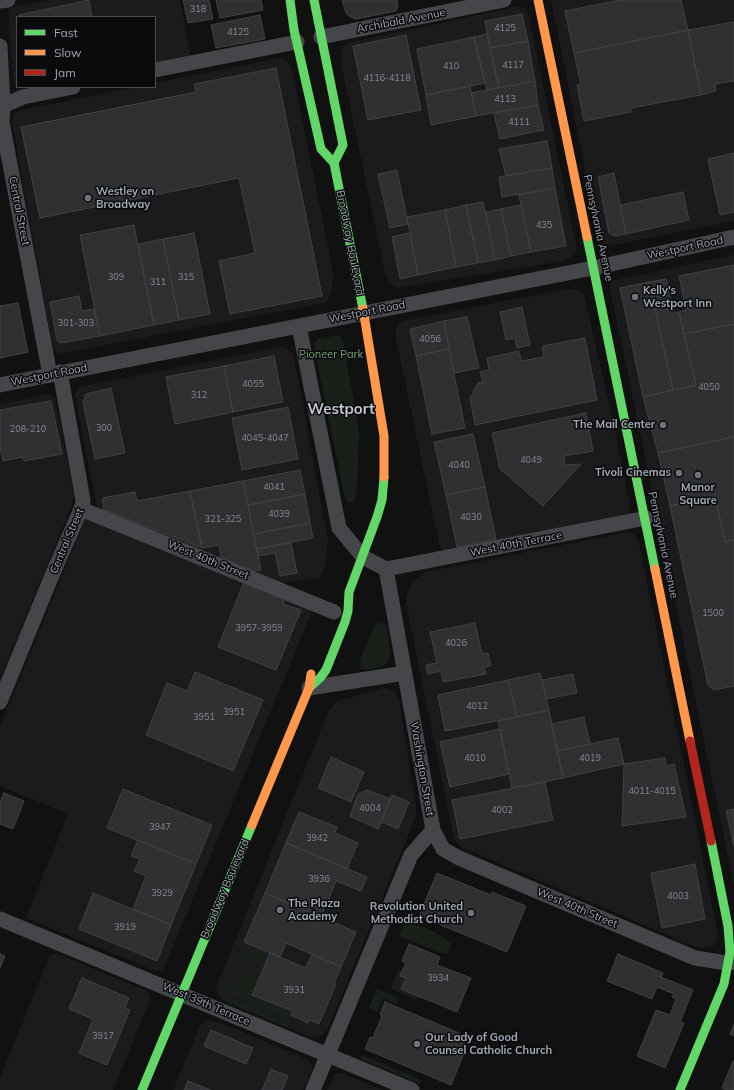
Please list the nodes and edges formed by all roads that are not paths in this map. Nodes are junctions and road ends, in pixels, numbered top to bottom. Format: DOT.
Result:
graph roads {
  1 [pos="8,0"];
  2 [pos="290,0"];
  3 [pos="314,0"];
  4 [pos="504,0"];
  5 [pos="538,0"];
  6 [pos="0,1"];
  7 [pos="321,37"];
  8 [pos="297,42"];
  9 [pos="0,46"];
  10 [pos="156,70"];
  11 [pos="68,88"];
  12 [pos="2,107"];
  13 [pos="334,163"];
  14 [pos="734,237"];
  15 [pos="593,268"];
  16 [pos="364,313"];
  17 [pos="299,326"];
  18 [pos="55,374"];
  19 [pos="0,385"];
  20 [pos="81,509"];
  21 [pos="646,518"];
  22 [pos="363,557"];
  23 [pos="386,569"];
  24 [pos="349,592"];
  25 [pos="332,617"];
  26 [pos="313,665"];
  27 [pos="405,673"];
  28 [pos="310,688"];
  29 [pos="0,702"];
  30 [pos="433,830"];
  31 [pos="0,919"];
  32 [pos="731,963"];
  33 [pos="182,994"];
  34 [pos="328,1055"];
  35 [pos="142,1090"];
  36 [pos="313,1090"];
  37 [pos="412,1090"];
  38 [pos="680,1090"];
  1 -- 6 [label="street"];
  2 -- 8 [label="main road"];
  3 -- 7 [label="main road"];
  4 -- 7 [label="street, Archibald Avenue"];
  5 -- 15 [label="main road, Pennsylvania Avenue"];
  7 -- 13 [label="main road"];
  8 -- 10 [label="street"];
  8 -- 13 [label="main road"];
  9 -- 12 [label="street, Central Street"];
  11 -- 12 [label="street"];
  12 -- 18 [label="street, Central Street"];
  13 -- 16 [label="main road, Broadway Boulevard"];
  14 -- 15 [label="street, Westport Road"];
  15 -- 16 [label="street, Westport Road"];
  15 -- 21 [label="main road, Pennsylvania Avenue"];
  16 -- 17 [label="street, Westport Road"];
  16 -- 22 [label="main road, Broadway Boulevard"];
  17 -- 18 [label="street, Westport Road"];
  17 -- 22 [label="street"];
  18 -- 19 [label="street, Westport Road"];
  18 -- 20 [label="street, Central Street"];
  20 -- 25 [label="street, West 40th Street"];
  20 -- 29 [label="street, Central Street"];
  21 -- 23 [label="street, West 40th Terrace"];
  21 -- 32 [label="main road, Pennsylvania Avenue"];
  22 -- 23 [label="street"];
  22 -- 24 [label="main road, Broadway Boulevard"];
  23 -- 27 [label="street, Washington Street"];
  24 -- 25 [label="main road, Broadway Boulevard"];
  24 -- 28 [label="main road, Broadway Boulevard"];
  26 -- 28 [label="main road, Broadway Boulevard"];
  27 -- 28 [label="street"];
  27 -- 30 [label="street, Washington Street"];
  28 -- 33 [label="main road, Broadway Boulevard"];
  30 -- 32 [label="street, West 40th Street"];
  30 -- 34 [label="street, Washington Street"];
  31 -- 33 [label="street, West 39th Terrace"];
  32 -- 38 [label="main road, Pennsylvania Avenue"];
  33 -- 34 [label="street, West 39th Terrace"];
  33 -- 35 [label="main road, Broadway Boulevard"];
  34 -- 36 [label="street, Washington Street"];
  34 -- 37 [label="street, West 39th Terrace"];
}
